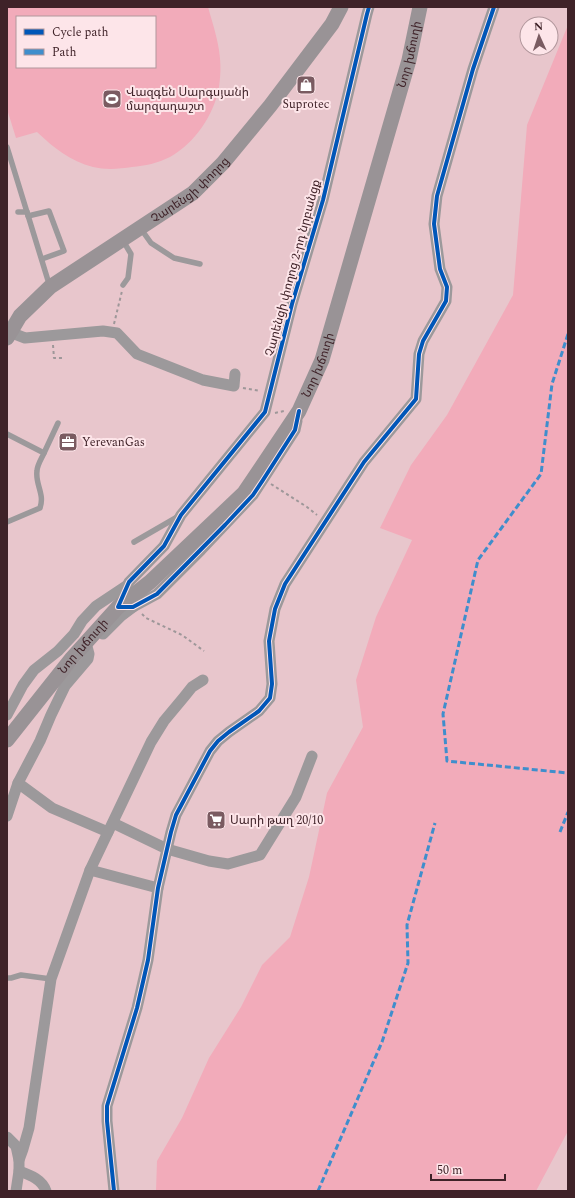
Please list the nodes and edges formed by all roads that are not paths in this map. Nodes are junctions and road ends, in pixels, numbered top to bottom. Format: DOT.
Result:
graph roads {
  1 [pos="341,7"];
  2 [pos="370,7"];
  3 [pos="420,7"];
  4 [pos="494,7"];
  5 [pos="7,147"];
  6 [pos="18,212"];
  7 [pos="28,214"];
  8 [pos="140,227"];
  9 [pos="122,239"];
  10 [pos="42,259"];
  11 [pos="200,264"];
  12 [pos="124,285"];
  13 [pos="50,287"];
  14 [pos="8,334"];
  15 [pos="236,374"];
  16 [pos="299,411"];
  17 [pos="58,423"];
  18 [pos="7,434"];
  19 [pos="44,453"];
  20 [pos="181,515"];
  21 [pos="7,522"];
  22 [pos="134,542"];
  23 [pos="127,586"];
  24 [pos="118,607"];
  25 [pos="133,607"];
  26 [pos="87,647"];
  27 [pos="203,680"];
  28 [pos="7,715"];
  29 [pos="7,740"];
  30 [pos="312,756"];
  31 [pos="18,784"];
  32 [pos="7,816"];
  33 [pos="111,828"];
  34 [pos="167,849"];
  35 [pos="90,870"];
  36 [pos="158,888"];
  37 [pos="7,978"];
  38 [pos="51,979"];
  39 [pos="7,1137"];
  40 [pos="19,1165"];
  41 [pos="16,1191"];
  42 [pos="46,1191"];
  43 [pos="114,1191"];
  1 -- 8 [label="main road, Չարենցի փողոց"];
  2 -- 20 [label="street, Չարենցի փողոց 2-րդ նրբանցք"];
  3 -- 16 [label="main road, Նոր խճուղի"];
  4 -- 34 [label="street"];
  5 -- 7 [label="lane"];
  6 -- 7 [label="lane"];
  7 -- 10 [label="lane"];
  7 -- 10 [label="lane"];
  8 -- 9 [label="main road, Չարենցի փողոց"];
  8 -- 11 [label="lane"];
  9 -- 12 [label="lane"];
  9 -- 13 [label="main road, Չարենցի փողոց"];
  10 -- 13 [label="lane"];
  13 -- 14 [label="main road, Չարենցի փողոց"];
  14 -- 15 [label="street"];
  16 -- 24 [label="main road, Նոր խճուղի"];
  16 -- 25 [label="street"];
  17 -- 19 [label="lane"];
  18 -- 19 [label="lane"];
  19 -- 21 [label="lane"];
  20 -- 22 [label="lane"];
  20 -- 23 [label="street, Չարենցի փողոց 2-րդ նրբանցք"];
  23 -- 24 [label="street, Չարենցի փողոց 2-րդ նրբանցք"];
  23 -- 28 [label="street"];
  24 -- 25 [label="street"];
  24 -- 26 [label="main road, Նոր խճուղի"];
  25 -- 26 [label="street"];
  26 -- 29 [label="main road, Նոր խճուղի"];
  26 -- 31 [label="street"];
  27 -- 33 [label="street"];
  30 -- 34 [label="street"];
  31 -- 32 [label="street"];
  31 -- 33 [label="street"];
  33 -- 34 [label="street"];
  33 -- 35 [label="street"];
  34 -- 36 [label="street"];
  35 -- 36 [label="street"];
  35 -- 38 [label="street"];
  36 -- 43 [label="street"];
  37 -- 38 [label="lane"];
  38 -- 40 [label="street"];
  39 -- 40 [label="street"];
  40 -- 41 [label="street"];
  40 -- 42 [label="street"];
}
